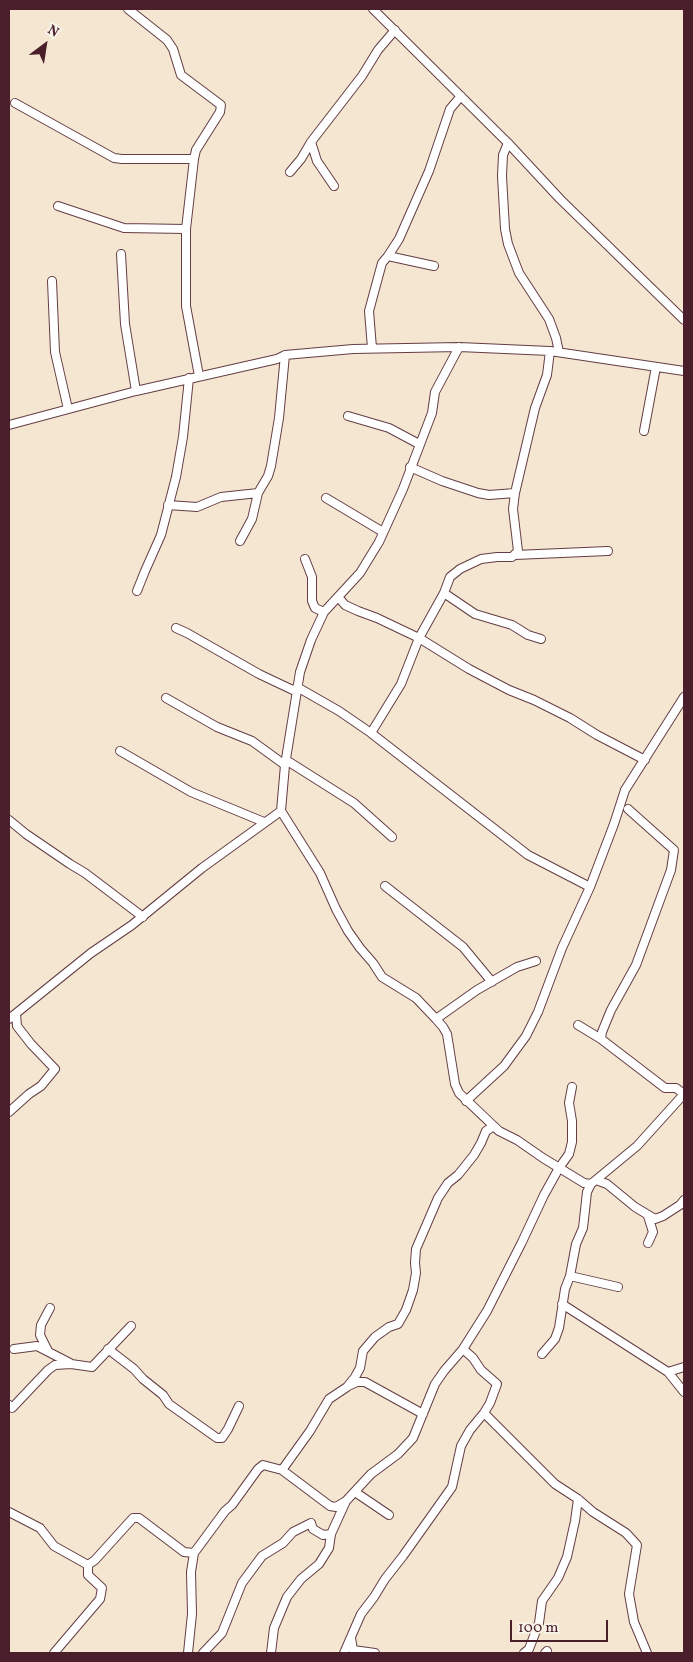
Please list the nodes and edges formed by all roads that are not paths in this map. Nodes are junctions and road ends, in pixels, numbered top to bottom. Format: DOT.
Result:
graph roads {
  1 [pos="128,9"];
  2 [pos="373,9"];
  3 [pos="395,30"];
  4 [pos="461,96"];
  5 [pos="15,103"];
  6 [pos="311,142"];
  7 [pos="508,143"];
  8 [pos="194,159"];
  9 [pos="290,172"];
  10 [pos="334,186"];
  11 [pos="58,206"];
  12 [pos="186,229"];
  13 [pos="122,254"];
  14 [pos="388,256"];
  15 [pos="434,266"];
  16 [pos="52,281"];
  17 [pos="684,320"];
  18 [pos="459,347"];
  19 [pos="372,348"];
  20 [pos="555,352"];
  21 [pos="285,355"];
  22 [pos="656,367"];
  23 [pos="684,372"];
  24 [pos="199,376"];
  25 [pos="189,378"];
  26 [pos="136,391"];
  27 [pos="68,409"];
  28 [pos="348,416"];
  29 [pos="9,425"];
  30 [pos="644,431"];
  31 [pos="419,444"];
  32 [pos="410,467"];
  33 [pos="258,492"];
  34 [pos="515,493"];
  35 [pos="326,498"];
  36 [pos="168,504"];
  37 [pos="383,532"];
  38 [pos="240,541"];
  39 [pos="608,551"];
  40 [pos="515,555"];
  41 [pos="305,559"];
  42 [pos="138,591"];
  43 [pos="444,593"];
  44 [pos="339,598"];
  45 [pos="324,612"];
  46 [pos="176,628"];
  47 [pos="419,638"];
  48 [pos="541,639"];
  49 [pos="297,690"];
  50 [pos="684,697"];
  51 [pos="166,698"];
  52 [pos="371,733"];
  53 [pos="120,751"];
  54 [pos="645,760"];
  55 [pos="286,763"];
  56 [pos="628,808"];
  57 [pos="281,810"];
  58 [pos="9,820"];
  59 [pos="264,822"];
  60 [pos="392,837"];
  61 [pos="385,886"];
  62 [pos="590,887"];
  63 [pos="143,917"];
  64 [pos="536,961"];
  65 [pos="492,982"];
  66 [pos="12,1016"];
  67 [pos="436,1019"];
  68 [pos="578,1025"];
  69 [pos="601,1039"];
  70 [pos="572,1087"];
  71 [pos="684,1094"];
  72 [pos="466,1101"];
  73 [pos="9,1112"];
  74 [pos="494,1126"];
  75 [pos="559,1168"];
  76 [pos="590,1185"];
  77 [pos="684,1200"];
  78 [pos="648,1216"];
  79 [pos="648,1243"];
  80 [pos="570,1276"];
  81 [pos="618,1287"];
  82 [pos="562,1304"];
  83 [pos="50,1308"];
  84 [pos="131,1326"];
  85 [pos="14,1349"];
  86 [pos="108,1349"];
  87 [pos="463,1349"];
  88 [pos="48,1351"];
  89 [pos="542,1354"];
  90 [pos="71,1364"];
  91 [pos="684,1366"];
  92 [pos="668,1372"];
  93 [pos="346,1387"];
  94 [pos="684,1392"];
  95 [pos="9,1405"];
  96 [pos="239,1406"];
  97 [pos="484,1413"];
  98 [pos="423,1414"];
  99 [pos="282,1470"];
  100 [pos="355,1492"];
  101 [pos="578,1499"];
  102 [pos="346,1501"];
  103 [pos="9,1512"];
  104 [pos="389,1515"];
  105 [pos="331,1534"];
  106 [pos="194,1553"];
  107 [pos="88,1565"];
  108 [pos="351,1638"];
  109 [pos="526,1651"];
  110 [pos="54,1653"];
  111 [pos="188,1653"];
  112 [pos="203,1653"];
  113 [pos="271,1653"];
  114 [pos="344,1653"];
  115 [pos="375,1653"];
  116 [pos="538,1653"];
  117 [pos="647,1653"];
  1 -- 8 [label="street"];
  2 -- 3 [label="street"];
  3 -- 4 [label="street"];
  3 -- 6 [label="street"];
  4 -- 7 [label="street"];
  4 -- 14 [label="street"];
  5 -- 8 [label="street"];
  6 -- 9 [label="street"];
  6 -- 10 [label="street"];
  7 -- 17 [label="street"];
  7 -- 20 [label="street"];
  8 -- 12 [label="street"];
  11 -- 12 [label="street"];
  12 -- 24 [label="street"];
  13 -- 26 [label="street"];
  14 -- 15 [label="street"];
  14 -- 19 [label="street"];
  16 -- 27 [label="street"];
  18 -- 19 [label="street"];
  18 -- 20 [label="street"];
  18 -- 31 [label="street"];
  19 -- 21 [label="street"];
  20 -- 22 [label="street"];
  20 -- 34 [label="street"];
  21 -- 24 [label="street"];
  21 -- 33 [label="street"];
  22 -- 23 [label="street"];
  22 -- 30 [label="street"];
  24 -- 25 [label="street"];
  25 -- 26 [label="street"];
  25 -- 36 [label="street"];
  26 -- 27 [label="street"];
  27 -- 29 [label="street"];
  28 -- 31 [label="street"];
  31 -- 32 [label="street"];
  32 -- 34 [label="street"];
  32 -- 37 [label="street"];
  33 -- 36 [label="street"];
  33 -- 38 [label="street"];
  34 -- 40 [label="street"];
  35 -- 37 [label="street"];
  36 -- 42 [label="street"];
  37 -- 44 [label="street"];
  39 -- 40 [label="street"];
  40 -- 43 [label="street"];
  41 -- 45 [label="street"];
  43 -- 47 [label="street"];
  43 -- 48 [label="street"];
  44 -- 45 [label="street"];
  44 -- 47 [label="street"];
  45 -- 49 [label="street"];
  46 -- 49 [label="street"];
  47 -- 52 [label="street"];
  47 -- 54 [label="street"];
  49 -- 52 [label="street"];
  49 -- 55 [label="street"];
  50 -- 54 [label="street"];
  51 -- 55 [label="street"];
  52 -- 62 [label="street"];
  53 -- 59 [label="street"];
  54 -- 62 [label="street"];
  55 -- 57 [label="street"];
  55 -- 60 [label="street"];
  56 -- 69 [label="street"];
  57 -- 59 [label="street"];
  57 -- 67 [label="street"];
  58 -- 63 [label="street"];
  59 -- 63 [label="street"];
  61 -- 65 [label="street"];
  62 -- 72 [label="street"];
  63 -- 66 [label="street"];
  64 -- 65 [label="street"];
  65 -- 67 [label="street"];
  66 -- 73 [label="street"];
  67 -- 72 [label="street"];
  68 -- 69 [label="street"];
  69 -- 71 [label="street"];
  70 -- 75 [label="street"];
  71 -- 76 [label="street"];
  72 -- 74 [label="street"];
  74 -- 75 [label="street"];
  74 -- 93 [label="street"];
  75 -- 76 [label="street"];
  75 -- 87 [label="street"];
  76 -- 78 [label="street"];
  76 -- 80 [label="street"];
  77 -- 78 [label="street"];
  78 -- 79 [label="street"];
  80 -- 81 [label="street"];
  80 -- 82 [label="street"];
  82 -- 89 [label="street"];
  82 -- 92 [label="street"];
  83 -- 88 [label="street"];
  84 -- 86 [label="street"];
  85 -- 88 [label="street"];
  86 -- 90 [label="street"];
  86 -- 96 [label="street"];
  87 -- 97 [label="street"];
  87 -- 98 [label="street"];
  88 -- 90 [label="street"];
  90 -- 95 [label="street"];
  91 -- 92 [label="street"];
  92 -- 94 [label="street"];
  93 -- 98 [label="street"];
  93 -- 99 [label="street"];
  97 -- 101 [label="street"];
  97 -- 108 [label="street"];
  98 -- 100 [label="street"];
  99 -- 102 [label="street"];
  99 -- 106 [label="street"];
  100 -- 102 [label="street"];
  100 -- 104 [label="street"];
  101 -- 109 [label="street"];
  101 -- 117 [label="street"];
  102 -- 105 [label="street"];
  103 -- 107 [label="street"];
  105 -- 112 [label="street"];
  105 -- 113 [label="street"];
  106 -- 107 [label="street"];
  106 -- 111 [label="street"];
  107 -- 110 [label="street"];
  108 -- 114 [label="street"];
  108 -- 115 [label="street"];
  109 -- 116 [label="street"];
}
